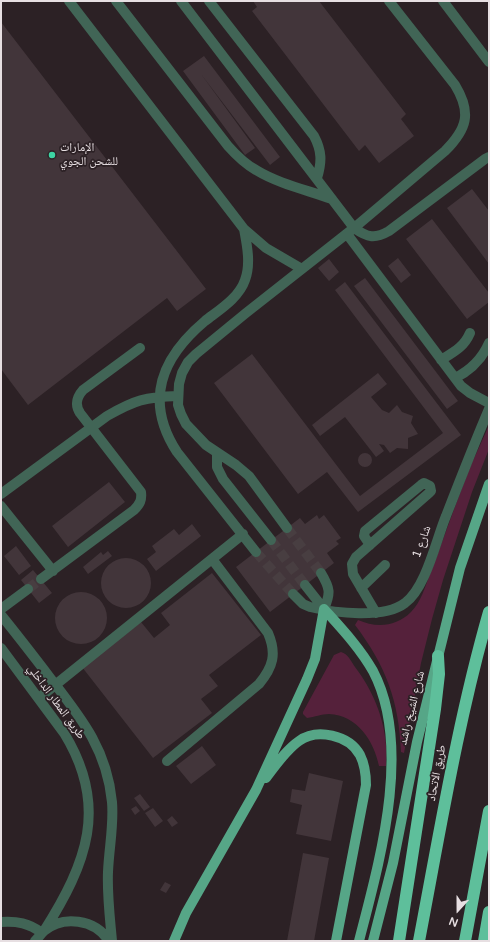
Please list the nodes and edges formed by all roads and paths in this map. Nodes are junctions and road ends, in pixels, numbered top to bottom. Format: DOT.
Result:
graph roads {
  1 [pos="69,1"];
  2 [pos="116,1"];
  3 [pos="181,1"];
  4 [pos="209,1"];
  5 [pos="389,1"];
  6 [pos="443,1"];
  7 [pos="489,62"];
  8 [pos="489,157"];
  9 [pos="317,178"];
  10 [pos="332,199"];
  11 [pos="244,229"];
  12 [pos="350,231"];
  13 [pos="302,269"];
  14 [pos="470,333"];
  15 [pos="489,343"];
  16 [pos="140,348"];
  17 [pos="441,360"];
  18 [pos="456,378"];
  19 [pos="159,396"];
  20 [pos="178,396"];
  21 [pos="489,403"];
  22 [pos="489,409"];
  23 [pos="91,428"];
  24 [pos="217,453"];
  25 [pos="489,484"];
  26 [pos="1,494"];
  27 [pos="1,506"];
  28 [pos="287,528"];
  29 [pos="243,534"];
  30 [pos="271,540"];
  31 [pos="370,545"];
  32 [pos="256,552"];
  33 [pos="212,559"];
  34 [pos="385,565"];
  35 [pos="53,571"];
  36 [pos="321,573"];
  37 [pos="41,579"];
  38 [pos="305,585"];
  39 [pos="361,588"];
  40 [pos="28,589"];
  41 [pos="293,594"];
  42 [pos="1,609"];
  43 [pos="324,610"];
  44 [pos="489,612"];
  45 [pos="376,613"];
  46 [pos="1,615"];
  47 [pos="3,653"];
  48 [pos="438,656"];
  49 [pos="56,685"];
  50 [pos="39,698"];
  51 [pos="167,761"];
  52 [pos="256,790"];
  53 [pos="489,811"];
  54 [pos="489,912"];
  55 [pos="1,922"];
  56 [pos="43,932"];
  57 [pos="35,941"];
  58 [pos="109,941"];
  59 [pos="112,941"];
  60 [pos="174,941"];
  61 [pos="336,941"];
  62 [pos="359,941"];
  63 [pos="372,941"];
  64 [pos="399,941"];
  65 [pos="419,941"];
  66 [pos="465,941"];
  67 [pos="484,941"];
  1 -- 11 [label="street"];
  2 -- 10 [label="street"];
  3 -- 9 [label="street"];
  4 -- 9 [label="street"];
  5 -- 12 [label="street"];
  6 -- 7 [label="street"];
  8 -- 12 [label="street"];
  9 -- 10 [label="street"];
  10 -- 12 [label="street"];
  11 -- 13 [label="street"];
  11 -- 19 [label="street"];
  12 -- 13 [label="street"];
  12 -- 17 [label="street"];
  13 -- 20 [label="street"];
  14 -- 17 [label="street"];
  15 -- 18 [label="street"];
  16 -- 23 [label="street"];
  17 -- 18 [label="street"];
  18 -- 21 [label="street"];
  19 -- 20 [label="street"];
  19 -- 23 [label="street"];
  19 -- 29 [label="street"];
  20 -- 24 [label="street"];
  22 -- 45 [label="street, شارع 1"];
  23 -- 26 [label="street"];
  23 -- 35 [label="street"];
  24 -- 28 [label="street"];
  24 -- 30 [label="street"];
  25 -- 48 [label="main road, شارع الشيخ راشد"];
  27 -- 35 [label="street"];
  29 -- 32 [label="street"];
  29 -- 33 [label="street"];
  31 -- 31 [label="street"];
  31 -- 39 [label="street"];
  33 -- 49 [label="street"];
  33 -- 51 [label="street"];
  34 -- 39 [label="street"];
  35 -- 37 [label="street"];
  36 -- 43 [label="street"];
  38 -- 43 [label="street"];
  39 -- 45 [label="street"];
  40 -- 42 [label="street"];
  41 -- 43 [label="street, شارع 1"];
  43 -- 45 [label="street, شارع 1"];
  43 -- 52 [label="main road"];
  43 -- 62 [label="main road"];
  44 -- 65 [label="highway, طريق الاتحاد"];
  46 -- 49 [label="street"];
  47 -- 50 [label="street, طريق المطار الداخلي"];
  48 -- 63 [label="main road, شارع الشيخ راشد"];
  48 -- 64 [label="highway"];
  49 -- 50 [label="street"];
  49 -- 59 [label="street"];
  50 -- 56 [label="street, طريق المطار الداخلي"];
  52 -- 60 [label="main road"];
  52 -- 61 [label="main road"];
  53 -- 66 [label="highway"];
  54 -- 67 [label="highway"];
  55 -- 56 [label="street"];
  56 -- 57 [label="street, طريق المطار الداخلي"];
  56 -- 58 [label="street"];
}
